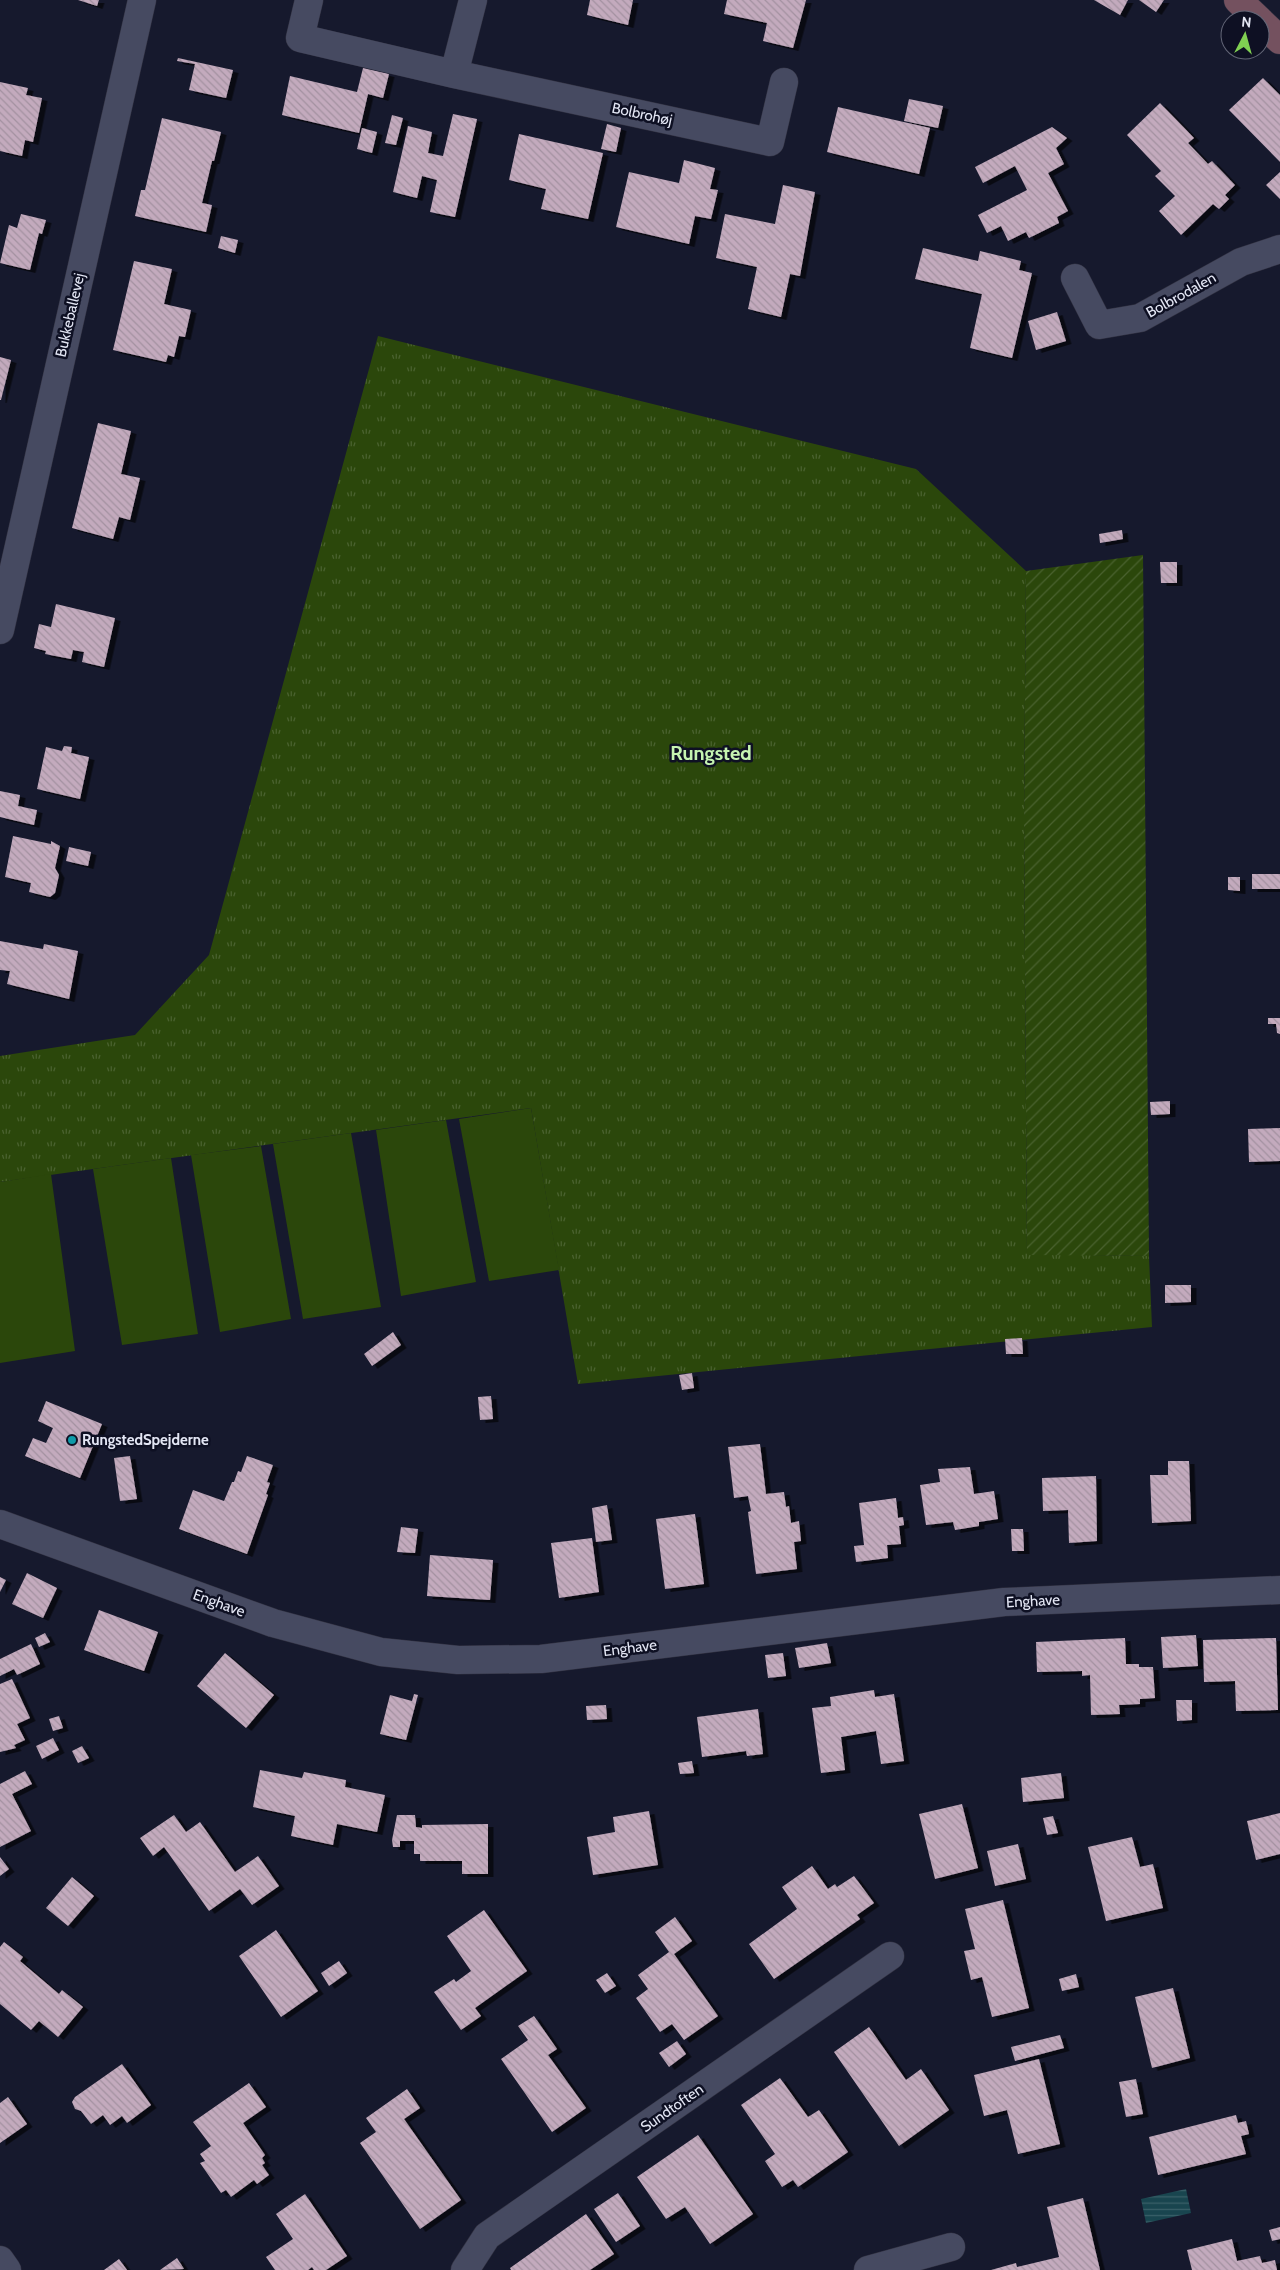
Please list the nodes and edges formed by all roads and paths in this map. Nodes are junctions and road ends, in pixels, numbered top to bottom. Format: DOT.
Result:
graph roads {
  1 [pos="142,0"];
  2 [pos="309,0"];
  3 [pos="473,0"];
  4 [pos="1238,0"];
  5 [pos="1249,10"];
  6 [pos="1270,30"];
  7 [pos="1280,40"];
  8 [pos="454,74"];
  9 [pos="784,82"];
  10 [pos="1280,248"];
  11 [pos="1075,278"];
  12 [pos="0,630"];
  13 [pos="0,1524"];
  14 [pos="1280,1590"];
  15 [pos="890,1956"];
  16 [pos="951,2248"];
  17 [pos="0,2260"];
  18 [pos="7,2270"];
  19 [pos="465,2270"];
  20 [pos="868,2270"];
  1 -- 12 [label="street, Bukkeballevej"];
  2 -- 8 [label="street, Bolbrohøj"];
  3 -- 8 [label="street"];
  4 -- 5 [label="street"];
  6 -- 7 [label="street"];
  8 -- 9 [label="street, Bolbrohøj"];
  10 -- 11 [label="street, Bolbrodalen"];
  13 -- 14 [label="street, Enghave"];
  15 -- 19 [label="street, Sundtoften"];
  16 -- 20 [label="street"];
  17 -- 18 [label="street"];
}
